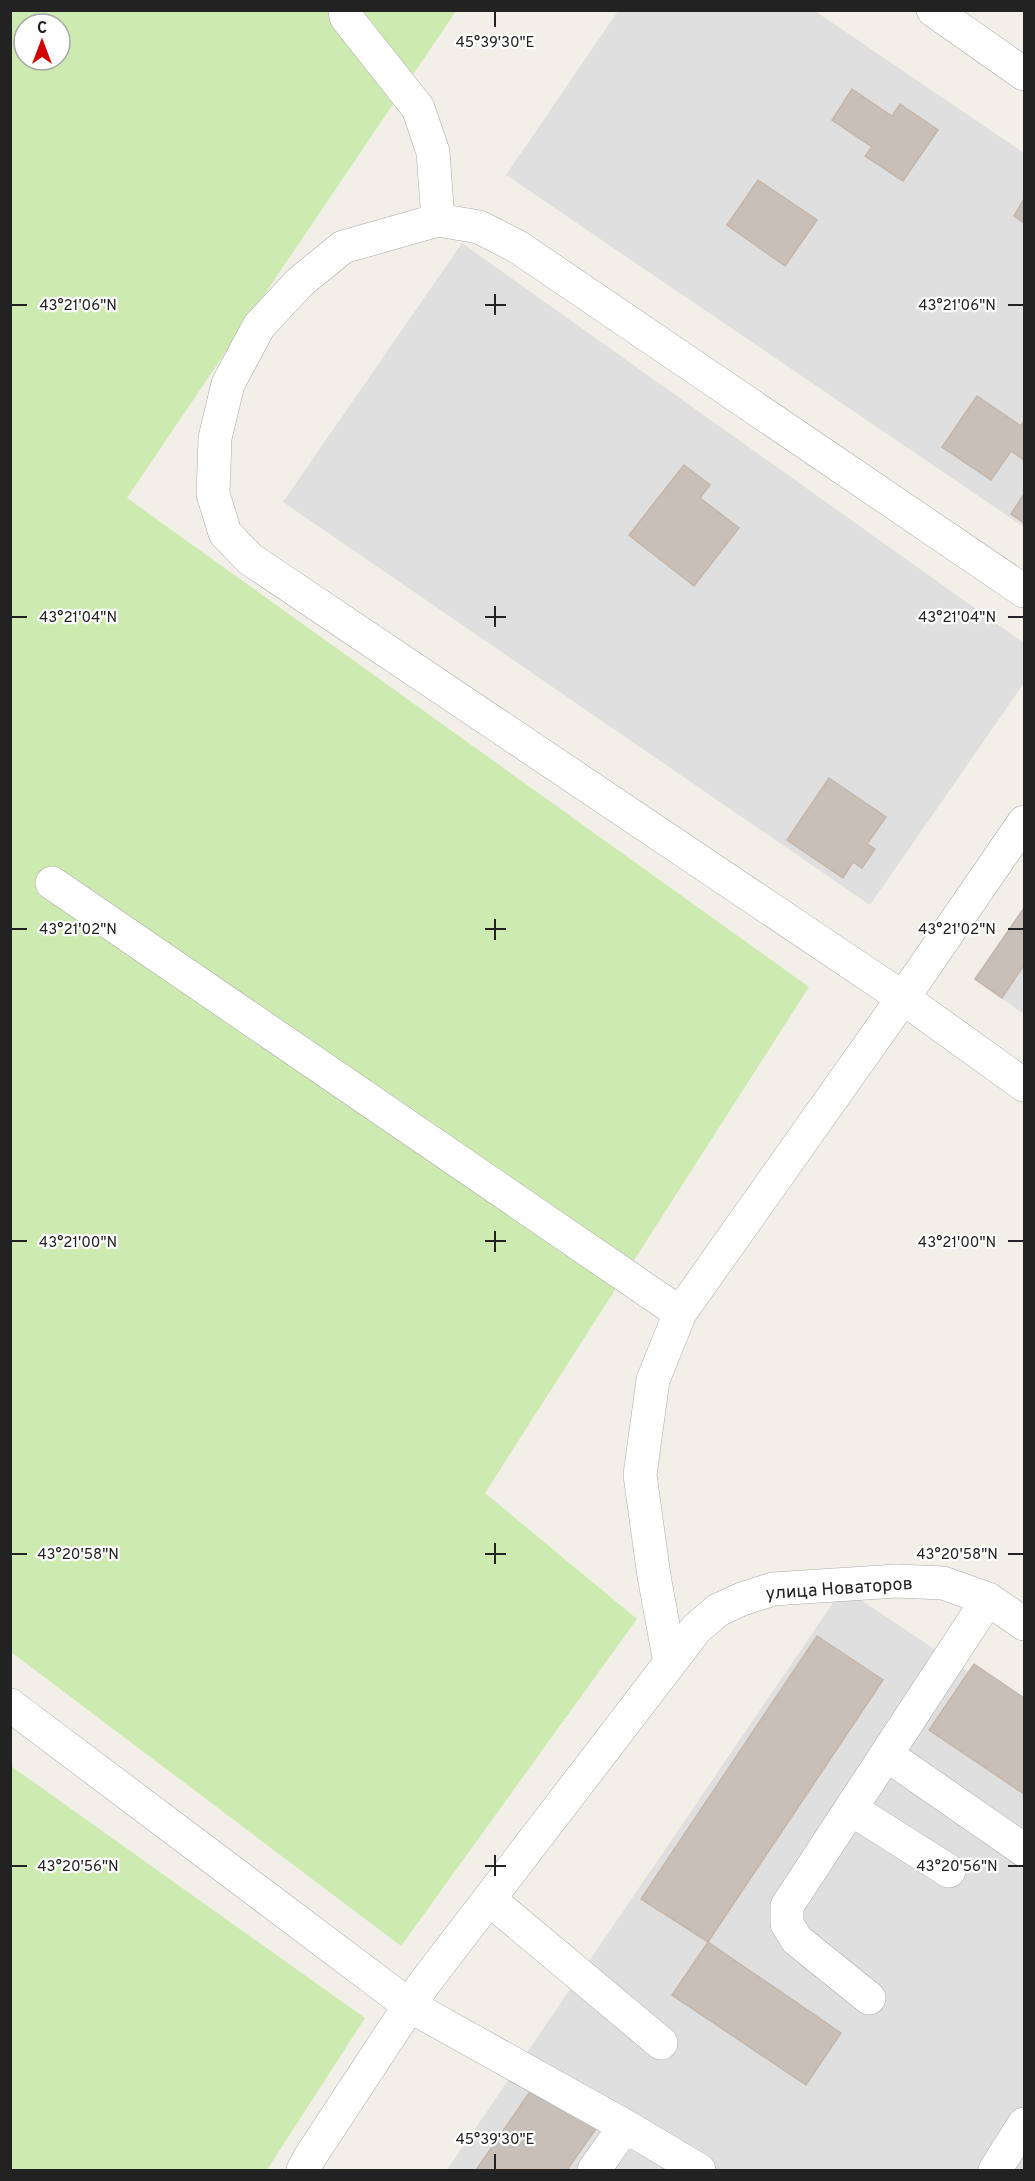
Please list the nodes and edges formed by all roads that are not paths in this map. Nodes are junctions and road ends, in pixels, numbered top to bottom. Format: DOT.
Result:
graph roads {
  1 [pos="345,10"];
  2 [pos="933,10"];
  3 [pos="1024,74"];
  4 [pos="438,220"];
  5 [pos="1024,591"];
  6 [pos="1024,822"];
  7 [pos="52,884"];
  8 [pos="903,998"];
  9 [pos="1024,1085"];
  10 [pos="680,1313"];
  11 [pos="988,1599"];
  12 [pos="1024,1624"];
  13 [pos="670,1663"];
  14 [pos="10,1705"];
  15 [pos="887,1755"];
  16 [pos="851,1809"];
  17 [pos="1024,1850"];
  18 [pos="949,1871"];
  19 [pos="489,1899"];
  20 [pos="869,1998"];
  21 [pos="410,2006"];
  22 [pos="661,2043"];
  23 [pos="1024,2124"];
  24 [pos="625,2126"];
  25 [pos="303,2170"];
  26 [pos="594,2170"];
  27 [pos="699,2170"];
  28 [pos="995,2170"];
  1 -- 4 [label="street"];
  2 -- 3 [label="street"];
  4 -- 5 [label="street"];
  4 -- 8 [label="street"];
  6 -- 8 [label="street"];
  7 -- 10 [label="street"];
  8 -- 9 [label="street"];
  8 -- 10 [label="street"];
  10 -- 13 [label="street"];
  11 -- 12 [label="street, улица Новаторов"];
  11 -- 13 [label="street, улица Новаторов"];
  11 -- 15 [label="street"];
  13 -- 19 [label="street, улица Новаторов"];
  14 -- 21 [label="street"];
  15 -- 16 [label="street"];
  15 -- 17 [label="street"];
  16 -- 18 [label="street"];
  16 -- 20 [label="street"];
  19 -- 21 [label="street, улица Новаторов"];
  19 -- 22 [label="street"];
  21 -- 24 [label="street"];
  21 -- 25 [label="street, улица Новаторов"];
  23 -- 28 [label="street"];
  24 -- 26 [label="street"];
  24 -- 27 [label="street"];
}
